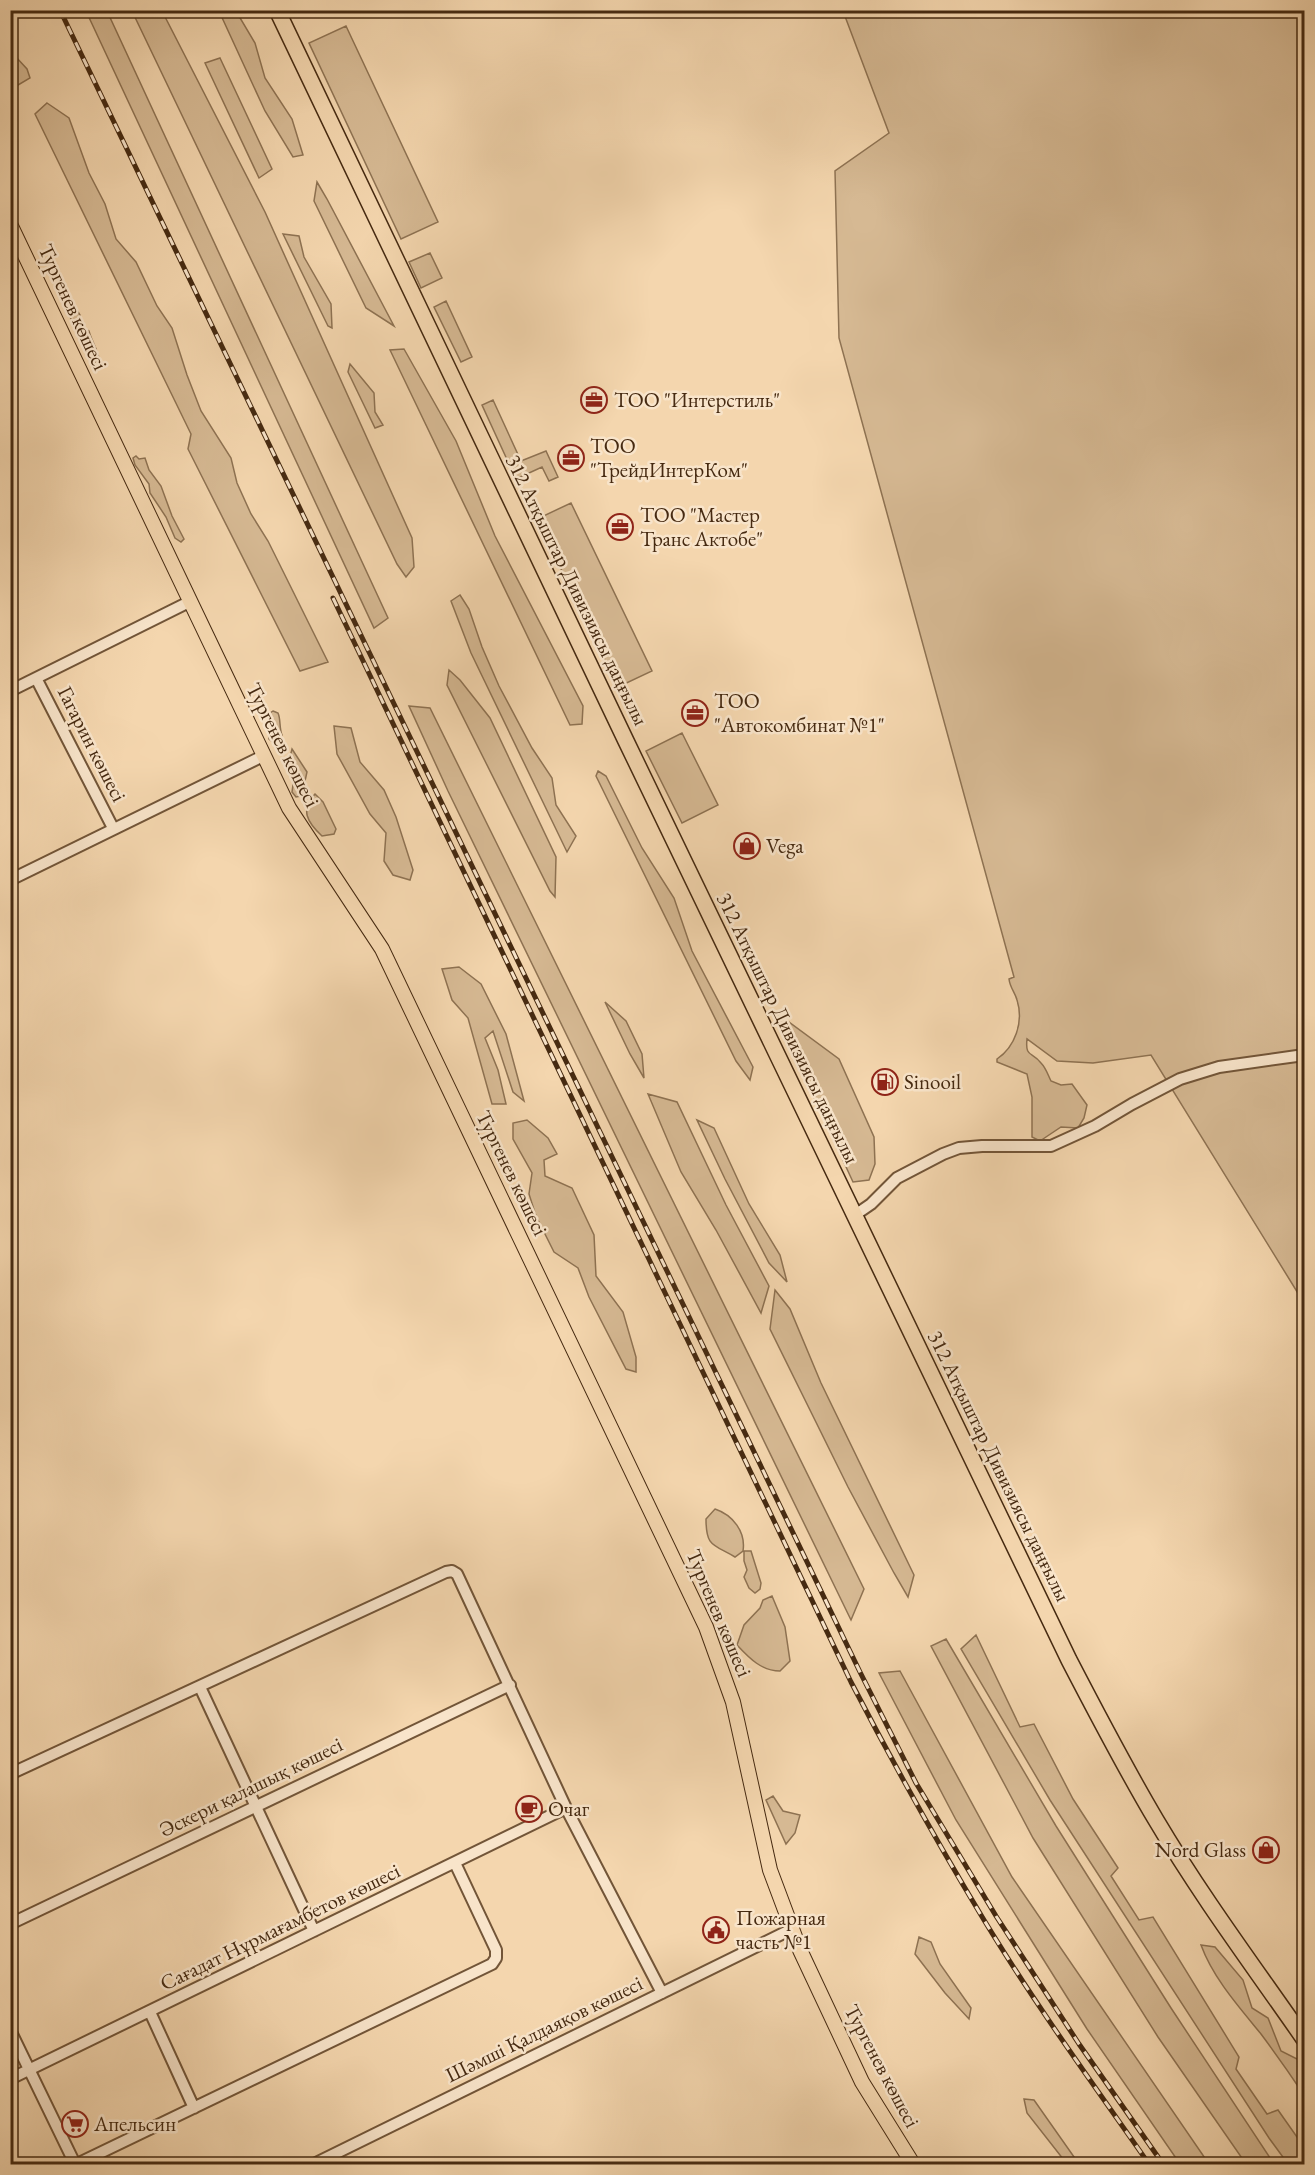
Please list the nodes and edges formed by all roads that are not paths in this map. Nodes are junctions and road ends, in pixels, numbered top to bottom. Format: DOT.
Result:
graph roads {
  1 [pos="277,10"];
  2 [pos="10,224"];
  3 [pos="189,602"];
  4 [pos="36,678"];
  5 [pos="10,691"];
  6 [pos="263,756"];
  7 [pos="113,828"];
  8 [pos="10,880"];
  9 [pos="1305,1055"];
  10 [pos="855,1215"];
  11 [pos="510,1685"];
  12 [pos="200,1687"];
  13 [pos="10,1774"];
  14 [pos="254,1807"];
  15 [pos="566,1808"];
  16 [pos="455,1863"];
  17 [pos="10,1924"];
  18 [pos="792,1929"];
  19 [pos="314,1932"];
  20 [pos="662,1993"];
  21 [pos="150,2012"];
  22 [pos="10,2030"];
  23 [pos="1305,2039"];
  24 [pos="30,2070"];
  25 [pos="10,2079"];
  26 [pos="194,2108"];
  27 [pos="76,2164"];
  28 [pos="314,2164"];
  29 [pos="913,2164"];
  1 -- 10 [label="highway, 312 Атқыштар Дивизиясы даңғылы"];
  2 -- 3 [label="main road, Тургенев көшесі"];
  3 -- 4 [label="street"];
  3 -- 6 [label="main road, Тургенев көшесі"];
  4 -- 5 [label="street"];
  4 -- 7 [label="street, Гагарин көшесі"];
  6 -- 7 [label="street"];
  6 -- 18 [label="main road, Тургенев көшесі"];
  7 -- 8 [label="street"];
  9 -- 10 [label="street"];
  10 -- 23 [label="highway, 312 Атқыштар Дивизиясы даңғылы"];
  11 -- 12 [label="street"];
  11 -- 14 [label="street, Әскери қалашық көшесі"];
  11 -- 15 [label="street"];
  12 -- 13 [label="street"];
  12 -- 14 [label="street"];
  14 -- 17 [label="street, Әскери қалашық көшесі"];
  14 -- 19 [label="street"];
  15 -- 16 [label="street, Сағадат Нұрмағамбетов көшесі"];
  15 -- 20 [label="street"];
  16 -- 19 [label="street, Сағадат Нұрмағамбетов көшесі"];
  16 -- 26 [label="street"];
  18 -- 20 [label="street, Шәмші Қалдаяқов көшесі"];
  18 -- 29 [label="main road, Тургенев көшесі"];
  19 -- 21 [label="street, Сағадат Нұрмағамбетов көшесі"];
  20 -- 28 [label="street, Шәмші Қалдаяқов көшесі"];
  21 -- 24 [label="street, Сағадат Нұрмағамбетов көшесі"];
  21 -- 26 [label="street"];
  22 -- 24 [label="street"];
  24 -- 25 [label="street, Сағадат Нұрмағамбетов көшесі"];
  24 -- 27 [label="street"];
  26 -- 27 [label="street"];
}
